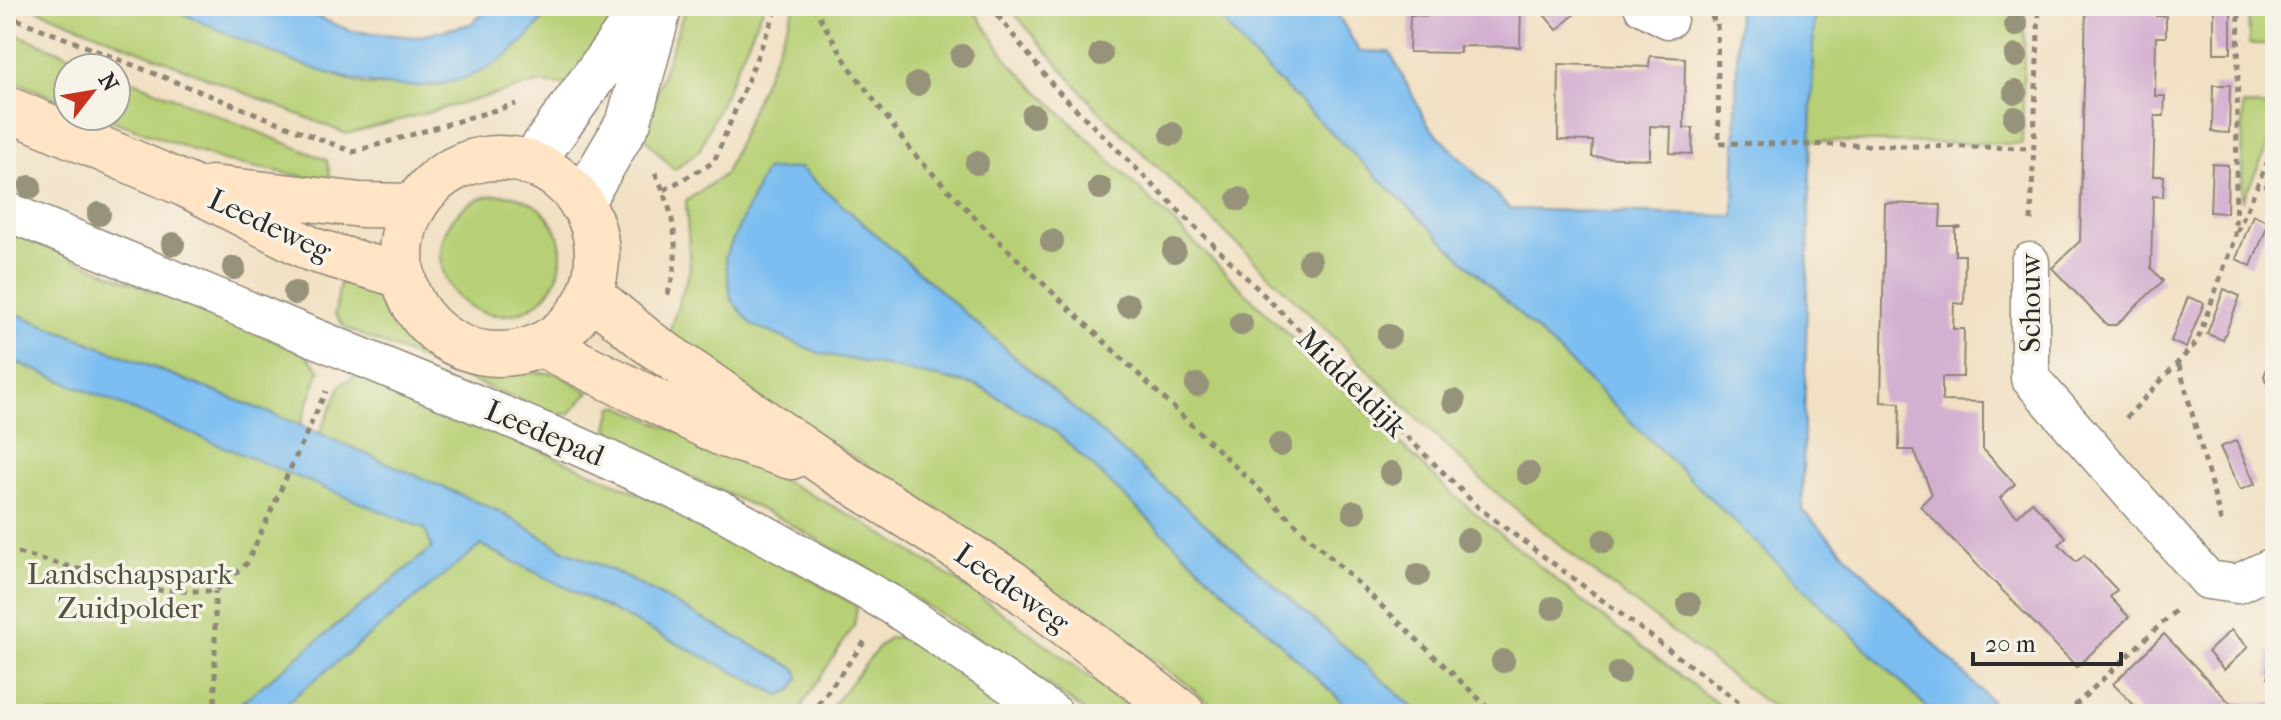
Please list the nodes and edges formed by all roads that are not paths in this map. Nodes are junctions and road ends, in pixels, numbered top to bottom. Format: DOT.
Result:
graph roads {
  1 [pos="645,6"];
  2 [pos="660,6"];
  3 [pos="6,108"];
  4 [pos="531,164"];
  5 [pos="186,185"];
  6 [pos="581,203"];
  7 [pos="415,206"];
  8 [pos="6,211"];
  9 [pos="2030,262"];
  10 [pos="402,276"];
  11 [pos="590,294"];
  12 [pos="542,345"];
  13 [pos="835,471"];
  14 [pos="2275,566"];
  15 [pos="1054,714"];
  16 [pos="1183,714"];
  1 -- 4 [label="street"];
  2 -- 6 [label="street"];
  3 -- 5 [label="main road, Leedeweg"];
  4 -- 6 [label="main road"];
  4 -- 7 [label="main road"];
  5 -- 7 [label="main road, Leedeweg"];
  5 -- 10 [label="main road, Leedeweg"];
  6 -- 11 [label="main road"];
  7 -- 10 [label="main road"];
  8 -- 15 [label="street, Leedepad"];
  9 -- 14 [label="street, Schouw"];
  10 -- 12 [label="main road"];
  11 -- 12 [label="main road"];
  11 -- 13 [label="main road, Leedeweg"];
  12 -- 13 [label="main road, Leedeweg"];
  13 -- 16 [label="main road, Leedeweg"];
}
